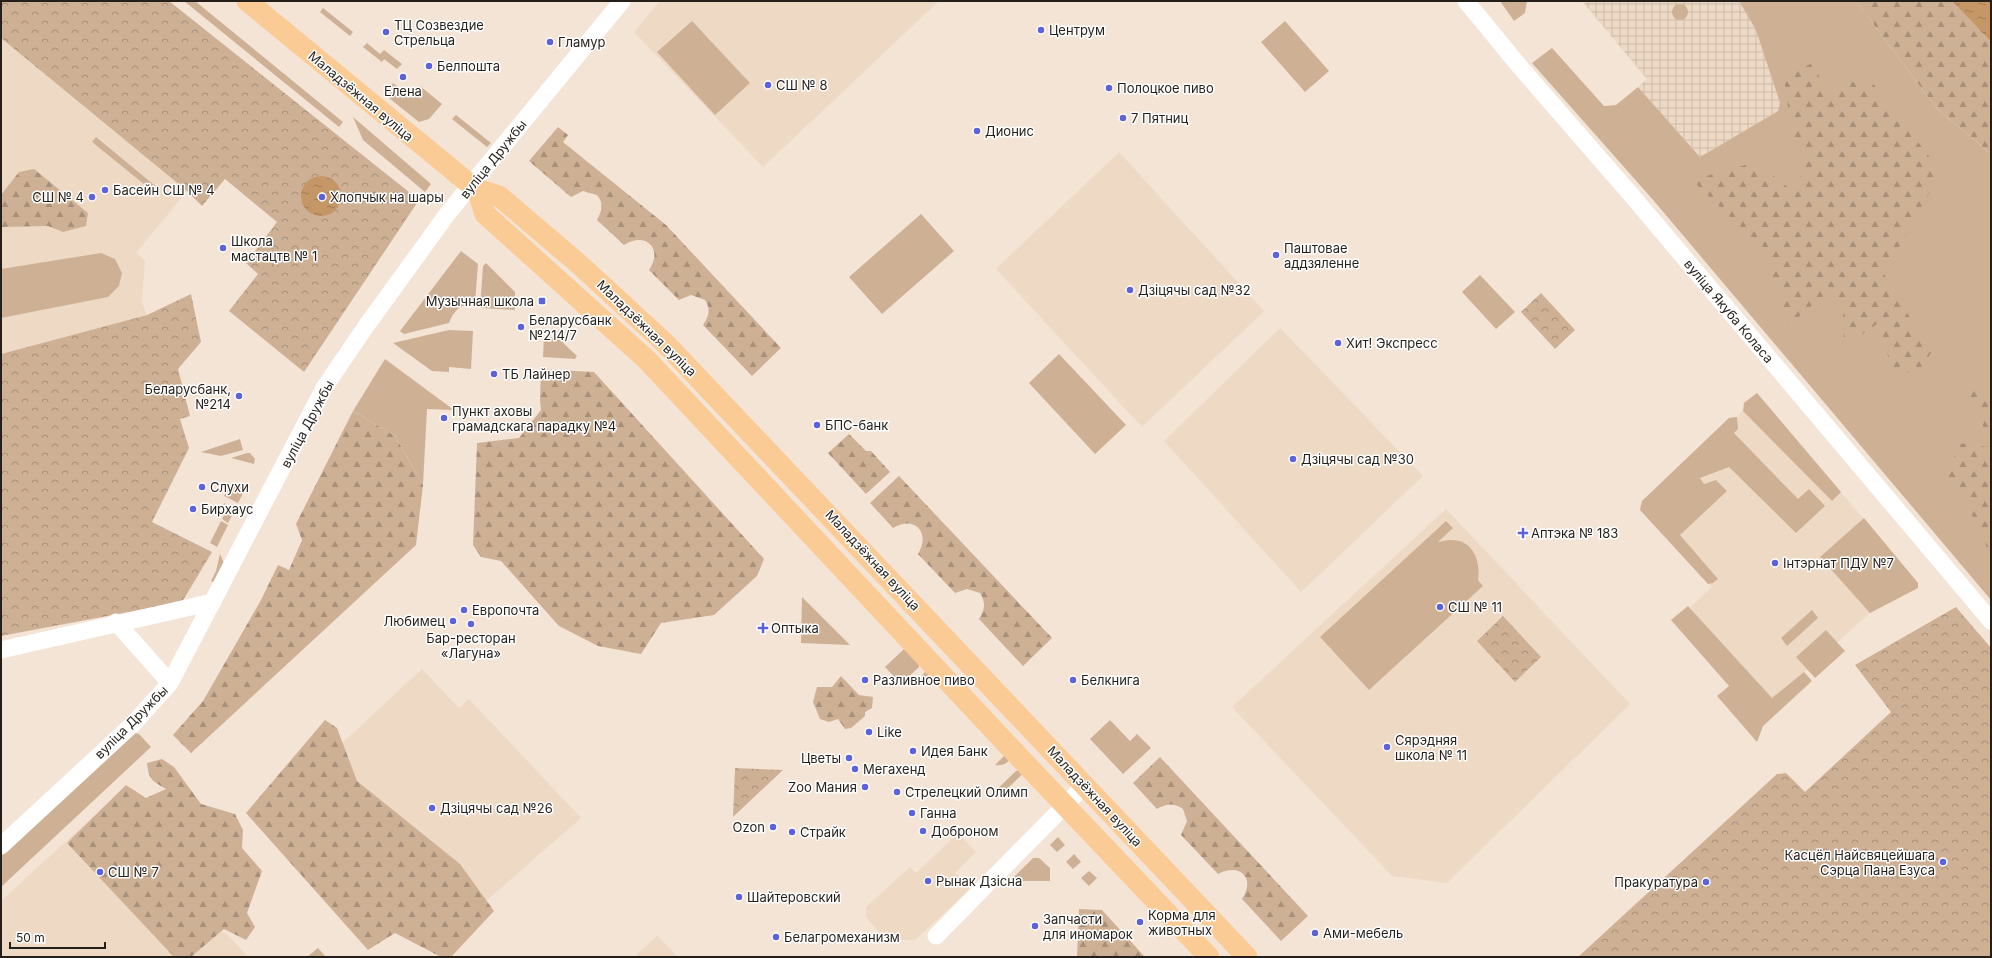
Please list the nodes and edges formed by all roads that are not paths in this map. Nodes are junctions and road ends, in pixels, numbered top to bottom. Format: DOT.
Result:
graph roads {
  1 [pos="247,1"];
  2 [pos="622,1"];
  3 [pos="1466,1"];
  4 [pos="475,187"];
  5 [pos="213,602"];
  6 [pos="1991,621"];
  7 [pos="116,622"];
  8 [pos="1,650"];
  9 [pos="170,683"];
  10 [pos="1085,785"];
  11 [pos="1065,806"];
  12 [pos="1,846"];
  13 [pos="936,936"];
  14 [pos="1209,957"];
  15 [pos="1247,957"];
  1 -- 4 [label="main road, Маладзёжная вуліца"];
  2 -- 4 [label="street, вуліца Дружбы"];
  3 -- 6 [label="street, вуліца Якуба Коласа"];
  4 -- 5 [label="street, вуліца Дружбы"];
  4 -- 10 [label="main road, Маладзёжная вуліца"];
  4 -- 11 [label="main road, Маладзёжная вуліца"];
  5 -- 7 [label="street"];
  5 -- 9 [label="street, вуліца Дружбы"];
  7 -- 8 [label="street"];
  7 -- 9 [label="street"];
  9 -- 12 [label="street, вуліца Дружбы"];
  10 -- 11 [label="street"];
  10 -- 15 [label="main road, Маладзёжная вуліца"];
  11 -- 13 [label="street"];
  11 -- 14 [label="main road, Маладзёжная вуліца"];
}
